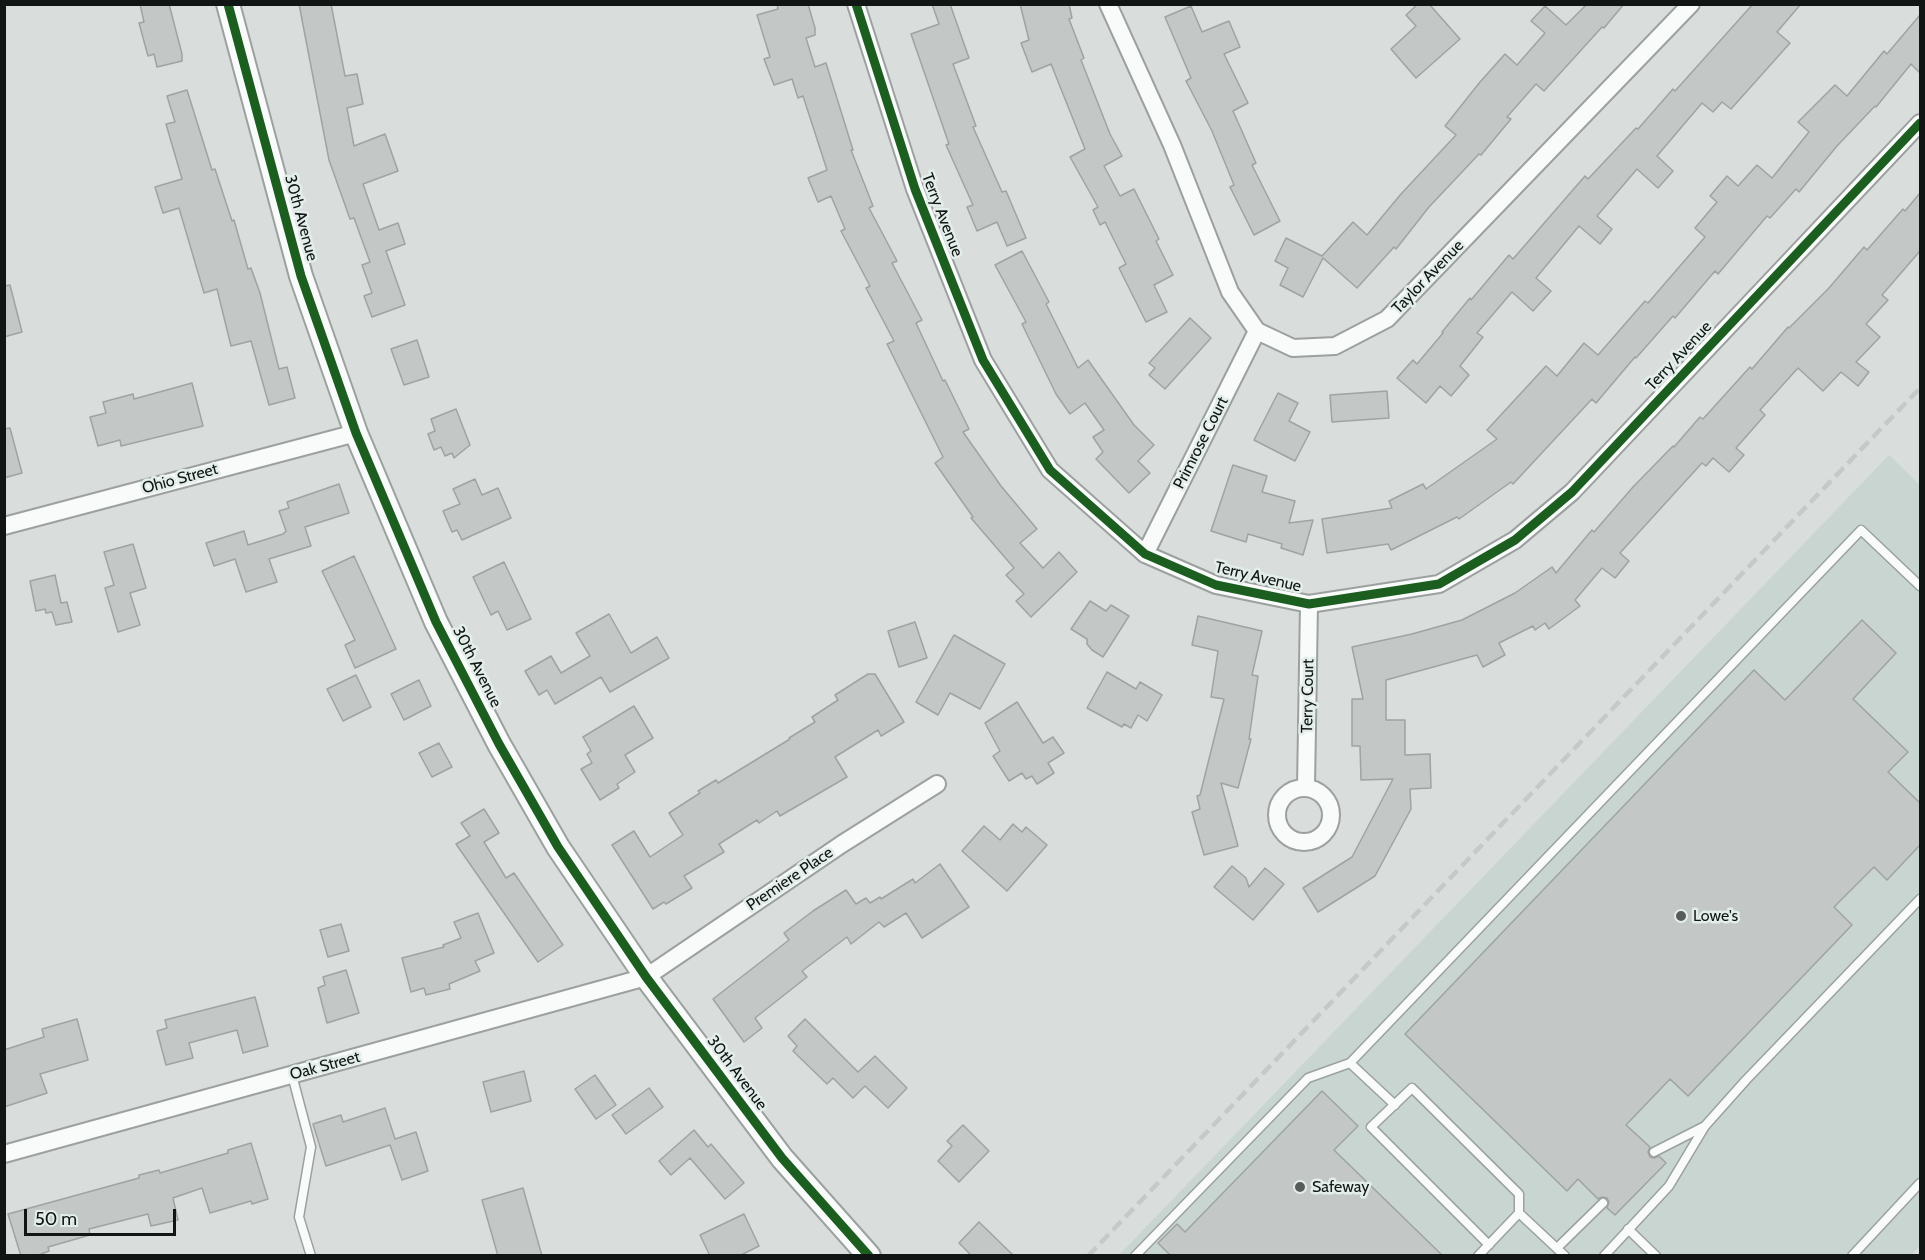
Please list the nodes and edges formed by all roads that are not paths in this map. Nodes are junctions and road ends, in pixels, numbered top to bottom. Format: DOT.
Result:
graph roads {
  1 [pos="228,4"];
  2 [pos="856,4"];
  3 [pos="1108,4"];
  4 [pos="1691,4"];
  5 [pos="1920,123"];
  6 [pos="1257,331"];
  7 [pos="356,433"];
  8 [pos="4,526"];
  9 [pos="1145,554"];
  10 [pos="1920,586"];
  11 [pos="1309,604"];
  12 [pos="937,784"];
  13 [pos="1306,787"];
  14 [pos="1920,899"];
  15 [pos="646,977"];
  16 [pos="1350,1063"];
  17 [pos="292,1075"];
  18 [pos="1395,1105"];
  19 [pos="1706,1126"];
  20 [pos="1654,1152"];
  21 [pos="4,1154"];
  22 [pos="1920,1184"];
  23 [pos="1603,1203"];
  24 [pos="1519,1212"];
  25 [pos="1628,1229"];
  26 [pos="1489,1245"];
  27 [pos="1557,1248"];
  28 [pos="311,1256"];
  29 [pos="869,1256"];
  30 [pos="1135,1256"];
  31 [pos="1478,1256"];
  32 [pos="1565,1256"];
  33 [pos="1604,1256"];
  34 [pos="1656,1256"];
  35 [pos="1852,1256"];
  1 -- 7 [label="street, 30th Avenue"];
  2 -- 9 [label="street, Terry Avenue"];
  3 -- 6 [label="street"];
  4 -- 6 [label="street, Taylor Avenue"];
  5 -- 11 [label="street, Terry Avenue"];
  6 -- 9 [label="street, Primrose Court"];
  7 -- 8 [label="street, Ohio Street"];
  7 -- 15 [label="street, 30th Avenue"];
  9 -- 11 [label="street, Terry Avenue"];
  10 -- 16 [label="lane"];
  11 -- 13 [label="street, Terry Court"];
  12 -- 15 [label="street, Premiere Place"];
  14 -- 19 [label="lane"];
  15 -- 17 [label="street, Oak Street"];
  15 -- 29 [label="street, 30th Avenue"];
  16 -- 18 [label="lane"];
  16 -- 30 [label="lane"];
  17 -- 21 [label="street, Oak Street"];
  17 -- 28 [label="lane"];
  18 -- 24 [label="lane"];
  18 -- 26 [label="lane"];
  19 -- 20 [label="lane"];
  19 -- 25 [label="lane"];
  22 -- 35 [label="lane"];
  23 -- 27 [label="lane"];
  24 -- 26 [label="lane"];
  24 -- 27 [label="lane"];
  25 -- 33 [label="lane"];
  25 -- 34 [label="lane"];
  26 -- 31 [label="lane"];
  27 -- 32 [label="lane"];
}
